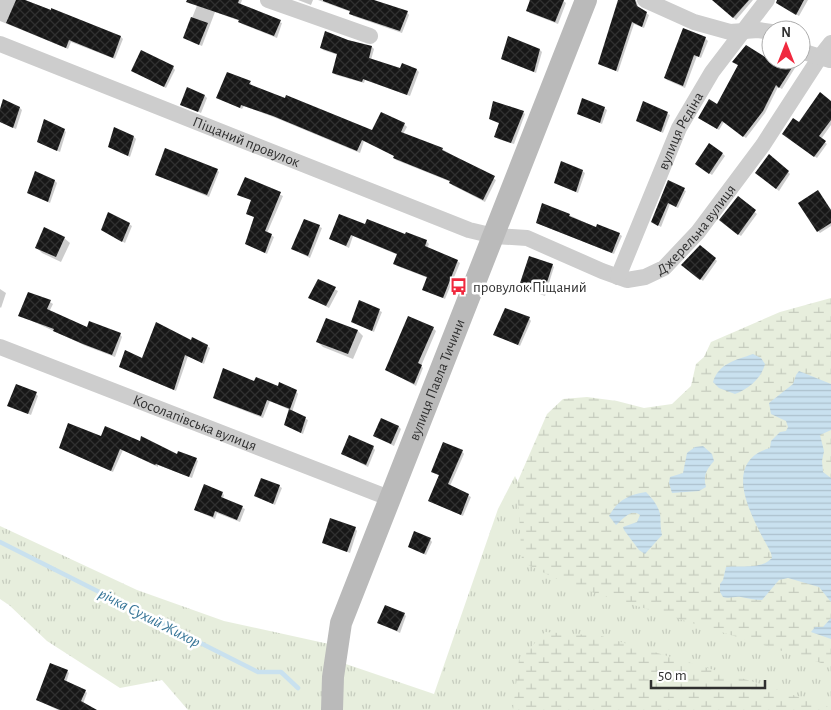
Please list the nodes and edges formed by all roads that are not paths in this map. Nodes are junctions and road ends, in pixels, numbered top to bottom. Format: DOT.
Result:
graph roads {
  1 [pos="268,0"];
  2 [pos="586,0"];
  3 [pos="646,0"];
  4 [pos="767,0"];
  5 [pos="761,30"];
  6 [pos="743,32"];
  7 [pos="370,36"];
  8 [pos="0,44"];
  9 [pos="831,44"];
  10 [pos="811,54"];
  11 [pos="826,59"];
  12 [pos="494,236"];
  13 [pos="618,277"];
  14 [pos="0,347"];
  15 [pos="389,498"];
  16 [pos="332,710"];
  1 -- 7 [label="street"];
  2 -- 12 [label="main road, вулиця Павла Тичини"];
  3 -- 6 [label="street"];
  4 -- 6 [label="street, вулиця Рєдіна"];
  5 -- 6 [label="street"];
  6 -- 13 [label="street, вулиця Рєдіна"];
  8 -- 12 [label="street, Піщаний провулок"];
  9 -- 11 [label="street, Джерельна вулиця"];
  10 -- 11 [label="street"];
  11 -- 13 [label="street, Джерельна вулиця"];
  12 -- 13 [label="street, Джерельна вулиця"];
  12 -- 15 [label="main road, вулиця Павла Тичини"];
  14 -- 15 [label="street, Косолапівська вулиця"];
  15 -- 16 [label="main road, вулиця Павла Тичини"];
}
